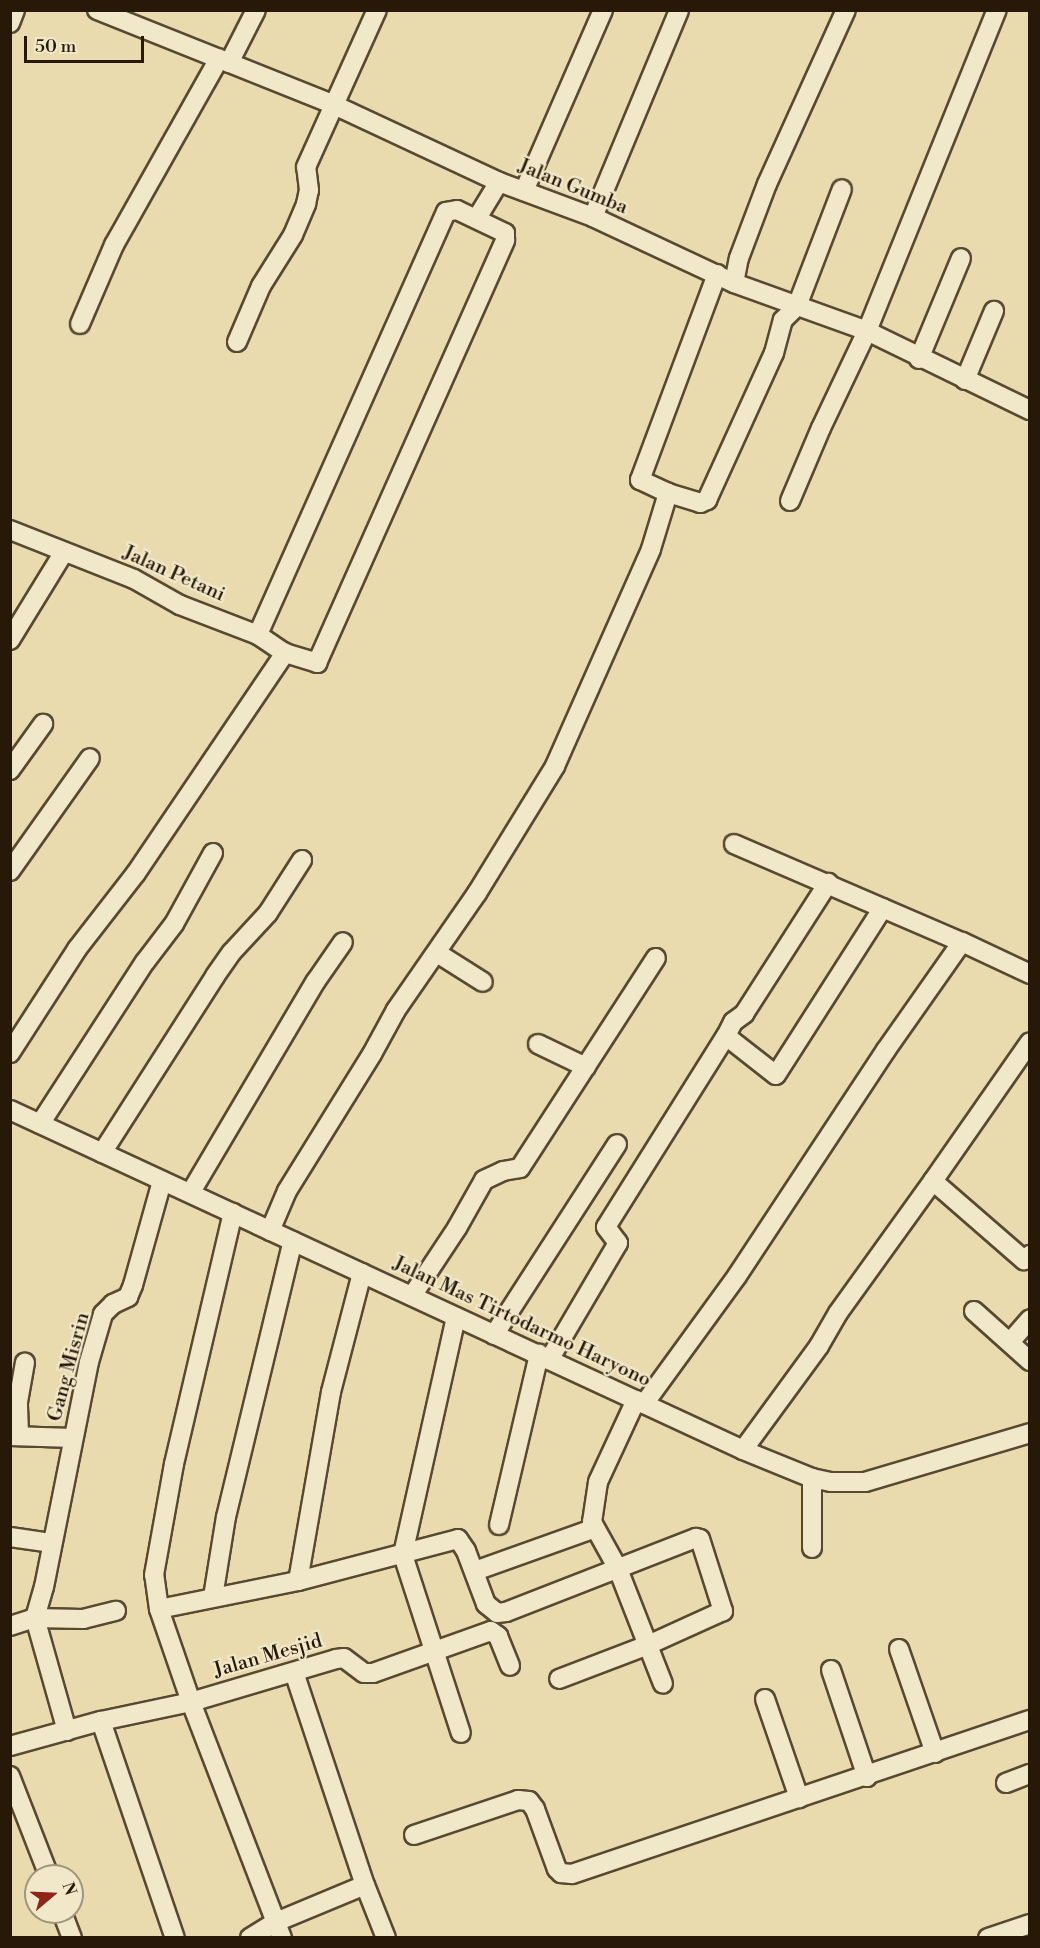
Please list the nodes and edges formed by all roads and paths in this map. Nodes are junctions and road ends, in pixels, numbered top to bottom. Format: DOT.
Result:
graph roads {
  1 [pos="15,10"];
  2 [pos="97,10"];
  3 [pos="256,10"];
  4 [pos="377,10"];
  5 [pos="603,10"];
  6 [pos="679,10"];
  7 [pos="846,10"];
  8 [pos="997,10"];
  9 [pos="10,23"];
  10 [pos="224,61"];
  11 [pos="334,105"];
  12 [pos="499,182"];
  13 [pos="842,189"];
  14 [pos="524,191"];
  15 [pos="593,217"];
  16 [pos="477,218"];
  17 [pos="961,258"];
  18 [pos="717,274"];
  19 [pos="734,283"];
  20 [pos="797,306"];
  21 [pos="994,311"];
  22 [pos="80,324"];
  23 [pos="867,331"];
  24 [pos="237,342"];
  25 [pos="919,359"];
  26 [pos="965,380"];
  27 [pos="1028,404"];
  28 [pos="668,494"];
  29 [pos="790,501"];
  30 [pos="10,530"];
  31 [pos="64,552"];
  32 [pos="258,635"];
  33 [pos="10,640"];
  34 [pos="285,653"];
  35 [pos="43,724"];
  36 [pos="90,758"];
  37 [pos="10,770"];
  38 [pos="734,844"];
  39 [pos="213,854"];
  40 [pos="302,860"];
  41 [pos="10,871"];
  42 [pos="828,883"];
  43 [pos="883,908"];
  44 [pos="343,942"];
  45 [pos="962,942"];
  46 [pos="437,953"];
  47 [pos="656,958"];
  48 [pos="1029,974"];
  49 [pos="483,982"];
  50 [pos="726,1036"];
  51 [pos="1029,1042"];
  52 [pos="538,1044"];
  53 [pos="10,1053"];
  54 [pos="586,1067"];
  55 [pos="10,1110"];
  56 [pos="40,1124"];
  57 [pos="617,1144"];
  58 [pos="102,1153"];
  59 [pos="162,1181"];
  60 [pos="933,1181"];
  61 [pos="191,1192"];
  62 [pos="233,1214"];
  63 [pos="270,1231"];
  64 [pos="293,1241"];
  65 [pos="1029,1255"];
  66 [pos="362,1273"];
  67 [pos="412,1296"];
  68 [pos="974,1311"];
  69 [pos="456,1317"];
  70 [pos="1029,1319"];
  71 [pos="494,1335"];
  72 [pos="1011,1341"];
  73 [pos="544,1357"];
  74 [pos="1029,1361"];
  75 [pos="25,1363"];
  76 [pos="640,1402"];
  77 [pos="1029,1433"];
  78 [pos="15,1435"];
  79 [pos="72,1438"];
  80 [pos="743,1450"];
  81 [pos="812,1478"];
  82 [pos="499,1525"];
  83 [pos="595,1528"];
  84 [pos="10,1537"];
  85 [pos="51,1543"];
  86 [pos="812,1548"];
  87 [pos="403,1555"];
  88 [pos="618,1569"];
  89 [pos="475,1571"];
  90 [pos="298,1581"];
  91 [pos="213,1597"];
  92 [pos="159,1609"];
  93 [pos="116,1611"];
  94 [pos="35,1618"];
  95 [pos="10,1626"];
  96 [pos="648,1645"];
  97 [pos="899,1649"];
  98 [pos="433,1652"];
  99 [pos="510,1666"];
  100 [pos="831,1670"];
  101 [pos="294,1672"];
  102 [pos="559,1679"];
  103 [pos="663,1684"];
  104 [pos="765,1699"];
  105 [pos="191,1702"];
  106 [pos="1029,1720"];
  107 [pos="101,1721"];
  108 [pos="67,1731"];
  109 [pos="461,1733"];
  110 [pos="10,1746"];
  111 [pos="935,1752"];
  112 [pos="1029,1774"];
  113 [pos="10,1776"];
  114 [pos="867,1777"];
  115 [pos="1006,1783"];
  116 [pos="799,1798"];
  117 [pos="414,1835"];
  118 [pos="44,1864"];
  119 [pos="365,1885"];
  120 [pos="1029,1924"];
  121 [pos="279,1930"];
  122 [pos="175,1938"];
  123 [pos="250,1938"];
  124 [pos="386,1938"];
  125 [pos="988,1938"];
  1 -- 9 [label="street"];
  2 -- 10 [label="street, Jalan Gumba"];
  3 -- 10 [label="street"];
  4 -- 11 [label="street"];
  5 -- 14 [label="street"];
  6 -- 15 [label="street"];
  7 -- 19 [label="street"];
  8 -- 23 [label="street"];
  10 -- 11 [label="street, Jalan Gumba"];
  10 -- 22 [label="street"];
  11 -- 12 [label="street, Jalan Gumba"];
  11 -- 24 [label="street"];
  12 -- 14 [label="street, Jalan Gumba"];
  12 -- 16 [label="street"];
  13 -- 20 [label="street"];
  14 -- 15 [label="street, Jalan Gumba"];
  15 -- 18 [label="street, Jalan Gumba"];
  16 -- 32 [label="street"];
  16 -- 34 [label="street, Jalan Petani"];
  17 -- 25 [label="street"];
  18 -- 19 [label="street, Jalan Gumba"];
  18 -- 28 [label="street"];
  19 -- 20 [label="street, Jalan Gumba"];
  20 -- 23 [label="street, Jalan Gumba"];
  20 -- 28 [label="street"];
  21 -- 26 [label="street"];
  23 -- 25 [label="street, Jalan Gumba"];
  23 -- 29 [label="street"];
  25 -- 26 [label="street, Jalan Gumba"];
  26 -- 27 [label="street, Jalan Gumba"];
  28 -- 46 [label="street"];
  30 -- 31 [label="street, Jalan Petani"];
  31 -- 32 [label="street, Jalan Petani"];
  31 -- 33 [label="street"];
  32 -- 34 [label="street, Jalan Petani"];
  34 -- 53 [label="street"];
  35 -- 37 [label="street"];
  36 -- 41 [label="street"];
  38 -- 42 [label="street"];
  39 -- 56 [label="street"];
  40 -- 58 [label="street"];
  42 -- 43 [label="street"];
  42 -- 50 [label="street"];
  43 -- 45 [label="street"];
  43 -- 50 [label="street"];
  44 -- 61 [label="street"];
  45 -- 48 [label="street"];
  45 -- 76 [label="street"];
  46 -- 49 [label="street"];
  46 -- 63 [label="street"];
  47 -- 54 [label="street"];
  50 -- 73 [label="street"];
  51 -- 60 [label="street"];
  52 -- 54 [label="street"];
  54 -- 67 [label="street"];
  55 -- 56 [label="street, Jalan Mas Tirtodarmo Haryono"];
  56 -- 58 [label="street, Jalan Mas Tirtodarmo Haryono"];
  57 -- 71 [label="street"];
  58 -- 59 [label="street, Jalan Mas Tirtodarmo Haryono"];
  59 -- 61 [label="street, Jalan Mas Tirtodarmo Haryono"];
  59 -- 79 [label="street, Gang Misrin"];
  60 -- 65 [label="street"];
  60 -- 80 [label="street"];
  61 -- 62 [label="street, Jalan Mas Tirtodarmo Haryono"];
  62 -- 63 [label="street, Jalan Mas Tirtodarmo Haryono"];
  62 -- 92 [label="street"];
  63 -- 64 [label="street, Jalan Mas Tirtodarmo Haryono"];
  64 -- 66 [label="street, Jalan Mas Tirtodarmo Haryono"];
  64 -- 91 [label="street"];
  66 -- 67 [label="street, Jalan Mas Tirtodarmo Haryono"];
  66 -- 90 [label="street"];
  67 -- 69 [label="street, Jalan Mas Tirtodarmo Haryono"];
  68 -- 72 [label="street"];
  69 -- 71 [label="street, Jalan Mas Tirtodarmo Haryono"];
  69 -- 87 [label="street"];
  70 -- 72 [label="street"];
  71 -- 73 [label="street, Jalan Mas Tirtodarmo Haryono"];
  72 -- 74 [label="street"];
  73 -- 76 [label="street, Jalan Mas Tirtodarmo Haryono"];
  73 -- 82 [label="street"];
  75 -- 78 [label="street"];
  76 -- 80 [label="street, Jalan Mas Tirtodarmo Haryono"];
  76 -- 83 [label="street"];
  77 -- 81 [label="street, Jalan Mas Tirtodarmo Haryono"];
  78 -- 79 [label="street"];
  79 -- 85 [label="street, Gang Misrin"];
  80 -- 81 [label="street, Jalan Mas Tirtodarmo Haryono"];
  81 -- 86 [label="street"];
  83 -- 88 [label="street"];
  83 -- 89 [label="street"];
  84 -- 85 [label="street"];
  85 -- 94 [label="street, Gang Misrin"];
  87 -- 89 [label="street"];
  87 -- 90 [label="street"];
  87 -- 98 [label="street"];
  88 -- 89 [label="street"];
  88 -- 96 [label="street"];
  88 -- 96 [label="street"];
  90 -- 91 [label="street"];
  91 -- 92 [label="street"];
  92 -- 105 [label="street"];
  93 -- 94 [label="street"];
  94 -- 95 [label="street"];
  94 -- 108 [label="street"];
  96 -- 102 [label="street"];
  96 -- 103 [label="street"];
  97 -- 111 [label="street"];
  98 -- 99 [label="street, Jalan Mesjid"];
  98 -- 101 [label="street, Jalan Mesjid"];
  98 -- 109 [label="street"];
  100 -- 114 [label="street"];
  101 -- 105 [label="street, Jalan Mesjid"];
  101 -- 119 [label="street"];
  104 -- 116 [label="street"];
  105 -- 107 [label="street, Jalan Mesjid"];
  105 -- 121 [label="street"];
  106 -- 111 [label="street"];
  107 -- 108 [label="street, Jalan Mesjid"];
  107 -- 122 [label="street"];
  108 -- 110 [label="street, Jalan Mesjid"];
  111 -- 114 [label="street"];
  112 -- 115 [label="street"];
  113 -- 118 [label="street"];
  114 -- 116 [label="street"];
  116 -- 117 [label="street"];
  119 -- 121 [label="street"];
  119 -- 124 [label="street"];
  120 -- 125 [label="street"];
  121 -- 123 [label="street"];
}
